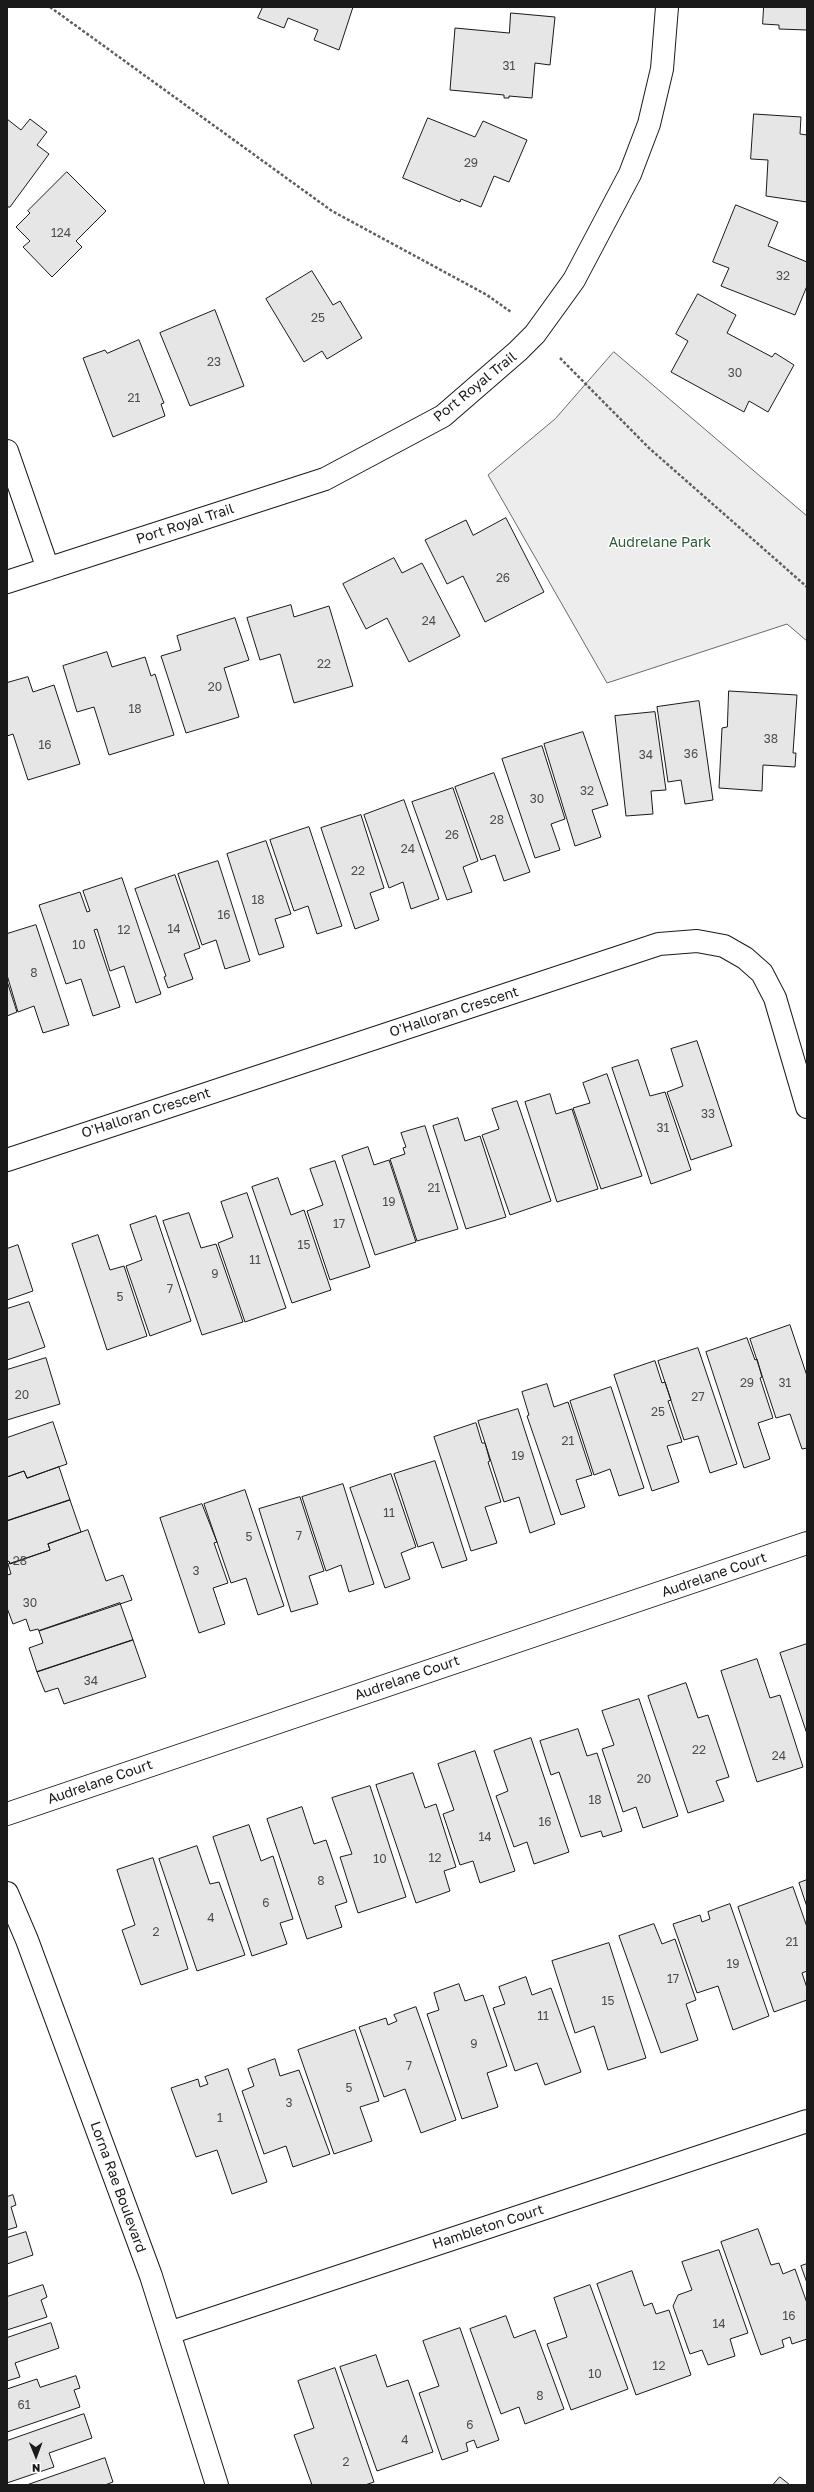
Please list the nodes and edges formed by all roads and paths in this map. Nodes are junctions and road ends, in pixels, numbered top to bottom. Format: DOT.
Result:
graph roads {
  1 [pos="50,7"];
  2 [pos="667,7"];
  3 [pos="535,334"];
  4 [pos="7,451"];
  5 [pos="48,569"];
  6 [pos="7,582"];
  7 [pos="807,587"];
  8 [pos="807,1107"];
  9 [pos="7,1160"];
  10 [pos="807,1543"];
  11 [pos="7,1814"];
  12 [pos="7,1893"];
  13 [pos="807,2121"];
  14 [pos="169,2333"];
  15 [pos="217,2485"];
  1 -- 3 [label="path"];
  2 -- 3 [label="street, Port Royal Trail"];
  3 -- 5 [label="street, Port Royal Trail"];
  3 -- 7 [label="path"];
  4 -- 5 [label="street"];
  5 -- 6 [label="street, Port Royal Trail"];
  8 -- 9 [label="street, O'Halloran Crescent"];
  10 -- 11 [label="street, Audrelane Court"];
  12 -- 14 [label="street, Lorna Rae Boulevard"];
  13 -- 14 [label="street, Hambleton Court"];
  14 -- 15 [label="street, Lorna Rae Boulevard"];
}
